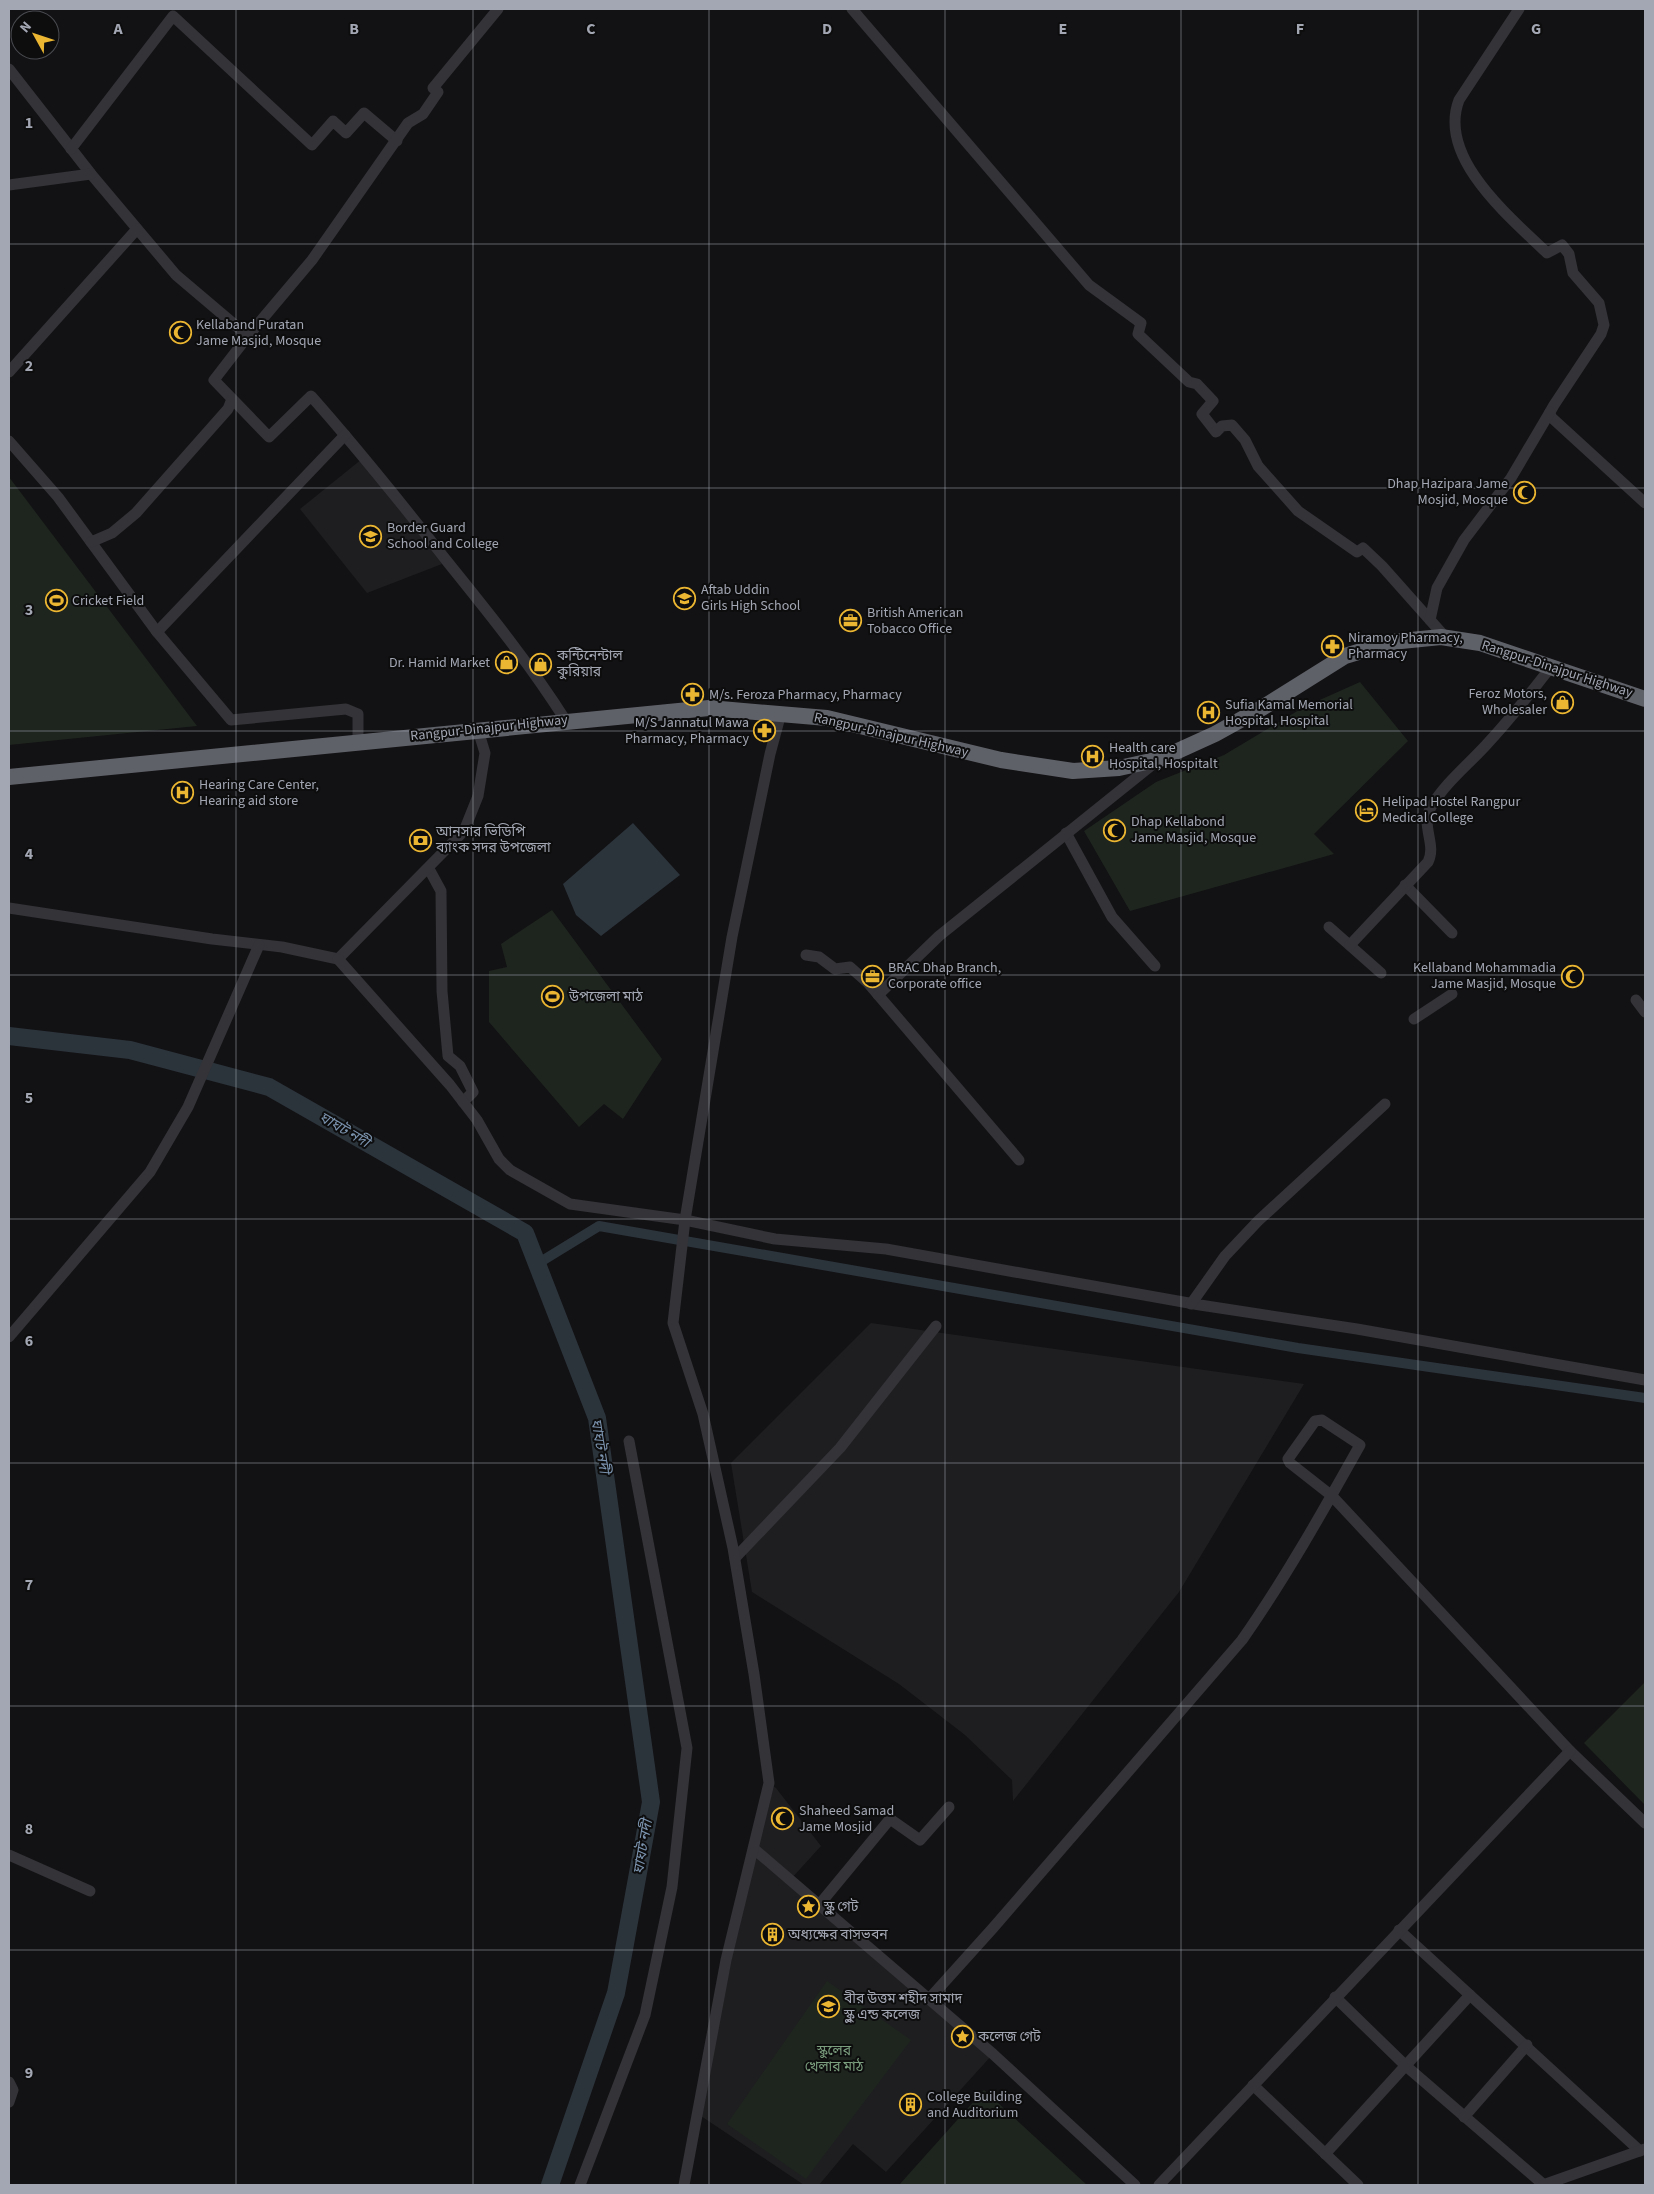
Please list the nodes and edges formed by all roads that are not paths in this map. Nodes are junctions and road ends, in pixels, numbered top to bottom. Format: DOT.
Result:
graph roads {
  1 [pos="498,9"];
  2 [pos="852,9"];
  3 [pos="1519,9"];
  4 [pos="9,69"];
  5 [pos="397,141"];
  6 [pos="71,150"];
  7 [pos="91,174"];
  8 [pos="9,185"];
  9 [pos="137,229"];
  10 [pos="248,336"];
  11 [pos="9,372"];
  12 [pos="232,399"];
  13 [pos="1550,412"];
  14 [pos="345,435"];
  15 [pos="9,440"];
  16 [pos="1645,503"];
  17 [pos="91,542"];
  18 [pos="1430,620"];
  19 [pos="157,632"];
  20 [pos="1446,638"];
  21 [pos="1550,668"];
  22 [pos="1645,699"];
  23 [pos="781,713"];
  24 [pos="566,721"];
  25 [pos="478,730"];
  26 [pos="358,742"];
  27 [pos="1160,759"];
  28 [pos="9,776"];
  29 [pos="1066,833"];
  30 [pos="429,869"];
  31 [pos="1405,885"];
  32 [pos="9,908"];
  33 [pos="1329,927"];
  34 [pos="1452,934"];
  35 [pos="259,945"];
  36 [pos="1350,945"];
  37 [pos="806,955"];
  38 [pos="338,959"];
  39 [pos="1155,966"];
  40 [pos="1381,973"];
  41 [pos="1452,994"];
  42 [pos="878,995"];
  43 [pos="1636,1000"];
  44 [pos="1645,1012"];
  45 [pos="1414,1019"];
  46 [pos="463,1102"];
  47 [pos="1385,1104"];
  48 [pos="1019,1160"];
  49 [pos="685,1223"];
  50 [pos="1190,1304"];
  51 [pos="936,1326"];
  52 [pos="9,1337"];
  53 [pos="1645,1380"];
  54 [pos="629,1441"];
  55 [pos="1332,1496"];
  56 [pos="735,1558"];
  57 [pos="1570,1751"];
  58 [pos="949,1807"];
  59 [pos="1645,1823"];
  60 [pos="754,1849"];
  61 [pos="9,1855"];
  62 [pos="90,1891"];
  63 [pos="819,1905"];
  64 [pos="1399,1930"];
  65 [pos="1470,1995"];
  66 [pos="1335,1997"];
  67 [pos="929,1999"];
  68 [pos="1527,2045"];
  69 [pos="1406,2066"];
  70 [pos="9,2082"];
  71 [pos="1253,2085"];
  72 [pos="9,2102"];
  73 [pos="1464,2117"];
  74 [pos="1643,2150"];
  75 [pos="1325,2154"];
  76 [pos="580,2185"];
  77 [pos="684,2185"];
  78 [pos="1134,2185"];
  79 [pos="1159,2185"];
  80 [pos="1358,2185"];
  81 [pos="1543,2185"];
  1 -- 5 [label="street"];
  2 -- 18 [label="street"];
  3 -- 13 [label="street"];
  4 -- 6 [label="street"];
  5 -- 6 [label="street"];
  5 -- 10 [label="street"];
  6 -- 7 [label="street"];
  7 -- 8 [label="street"];
  7 -- 9 [label="street"];
  9 -- 10 [label="street"];
  9 -- 11 [label="street"];
  10 -- 12 [label="street"];
  12 -- 14 [label="street"];
  12 -- 17 [label="street"];
  13 -- 16 [label="street"];
  13 -- 18 [label="street"];
  14 -- 19 [label="street"];
  14 -- 24 [label="street"];
  15 -- 17 [label="street"];
  17 -- 19 [label="street"];
  18 -- 20 [label="street"];
  19 -- 26 [label="street"];
  20 -- 21 [label="highway, Rangpur-Dinajpur Highway"];
  20 -- 27 [label="highway, Rangpur-Dinajpur Highway"];
  21 -- 22 [label="highway, Rangpur-Dinajpur Highway"];
  21 -- 31 [label="street"];
  23 -- 24 [label="highway, Rangpur-Dinajpur Highway"];
  23 -- 27 [label="highway, Rangpur-Dinajpur Highway"];
  23 -- 49 [label="street"];
  24 -- 25 [label="highway, Rangpur-Dinajpur Highway"];
  25 -- 26 [label="highway, Rangpur-Dinajpur Highway"];
  25 -- 30 [label="street"];
  26 -- 28 [label="highway, Rangpur-Dinajpur Highway"];
  27 -- 29 [label="street"];
  29 -- 39 [label="street"];
  29 -- 42 [label="street"];
  30 -- 38 [label="street"];
  30 -- 46 [label="street"];
  31 -- 34 [label="street"];
  31 -- 36 [label="street"];
  32 -- 35 [label="street"];
  33 -- 36 [label="street"];
  35 -- 38 [label="street"];
  35 -- 52 [label="street"];
  36 -- 40 [label="street"];
  37 -- 42 [label="street"];
  38 -- 46 [label="street"];
  41 -- 45 [label="street"];
  42 -- 48 [label="street"];
  43 -- 44 [label="street"];
  46 -- 49 [label="street"];
  47 -- 50 [label="street"];
  49 -- 50 [label="street"];
  49 -- 56 [label="street"];
  50 -- 53 [label="street"];
  51 -- 56 [label="street"];
  54 -- 76 [label="street"];
  55 -- 55 [label="street"];
  55 -- 57 [label="street"];
  55 -- 67 [label="street"];
  56 -- 60 [label="street"];
  57 -- 59 [label="street"];
  57 -- 64 [label="street"];
  58 -- 63 [label="street"];
  60 -- 63 [label="street"];
  60 -- 77 [label="street"];
  61 -- 62 [label="street"];
  63 -- 67 [label="street"];
  64 -- 65 [label="street"];
  64 -- 66 [label="street"];
  65 -- 68 [label="street"];
  65 -- 69 [label="street"];
  66 -- 69 [label="street"];
  66 -- 71 [label="street"];
  67 -- 78 [label="street"];
  68 -- 73 [label="street"];
  68 -- 74 [label="street"];
  69 -- 73 [label="street"];
  69 -- 75 [label="street"];
  70 -- 72 [label="street"];
  71 -- 75 [label="street"];
  71 -- 79 [label="street"];
  73 -- 81 [label="street"];
  74 -- 81 [label="street"];
  75 -- 80 [label="street"];
}
